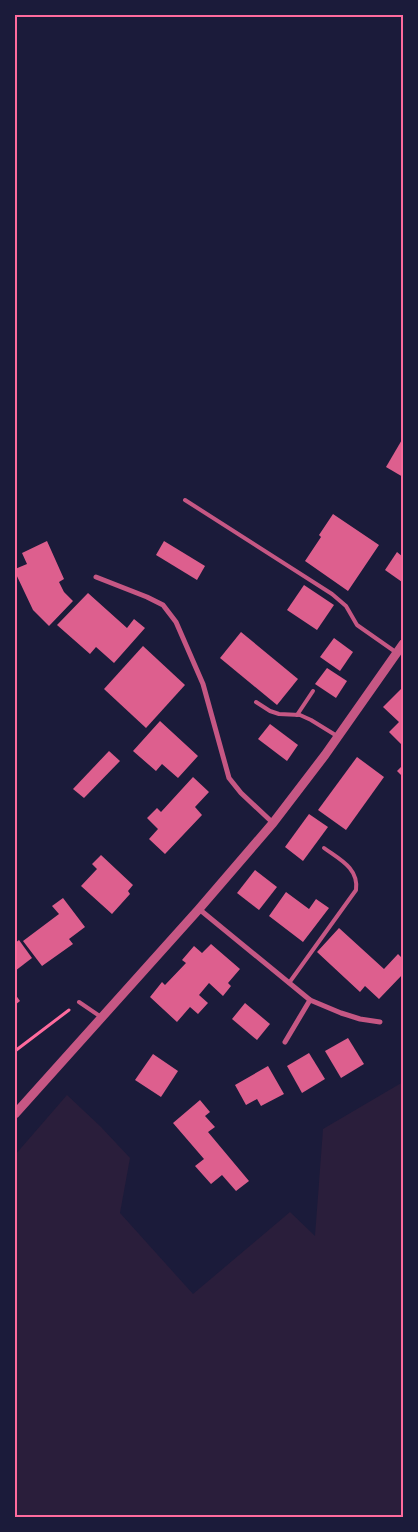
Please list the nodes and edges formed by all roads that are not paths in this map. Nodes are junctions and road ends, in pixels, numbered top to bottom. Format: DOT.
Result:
graph roads {
  1 [pos="185,500"];
  2 [pos="96,577"];
  3 [pos="403,644"];
  4 [pos="397,653"];
  5 [pos="313,691"];
  6 [pos="256,702"];
  7 [pos="297,715"];
  8 [pos="338,737"];
  9 [pos="274,823"];
  10 [pos="324,848"];
  11 [pos="199,909"];
  12 [pos="289,983"];
  13 [pos="310,1000"];
  14 [pos="79,1002"];
  15 [pos="101,1017"];
  16 [pos="380,1022"];
  17 [pos="285,1042"];
  18 [pos="15,1114"];
  1 -- 4 [label="lane"];
  2 -- 9 [label="street"];
  3 -- 4 [label="street"];
  4 -- 8 [label="street"];
  5 -- 7 [label="lane"];
  6 -- 7 [label="lane"];
  7 -- 8 [label="lane"];
  8 -- 9 [label="street"];
  9 -- 11 [label="street"];
  10 -- 12 [label="lane"];
  11 -- 12 [label="street"];
  11 -- 15 [label="street"];
  12 -- 13 [label="street"];
  13 -- 16 [label="street"];
  13 -- 17 [label="street"];
  14 -- 15 [label="lane"];
  15 -- 18 [label="street"];
}
